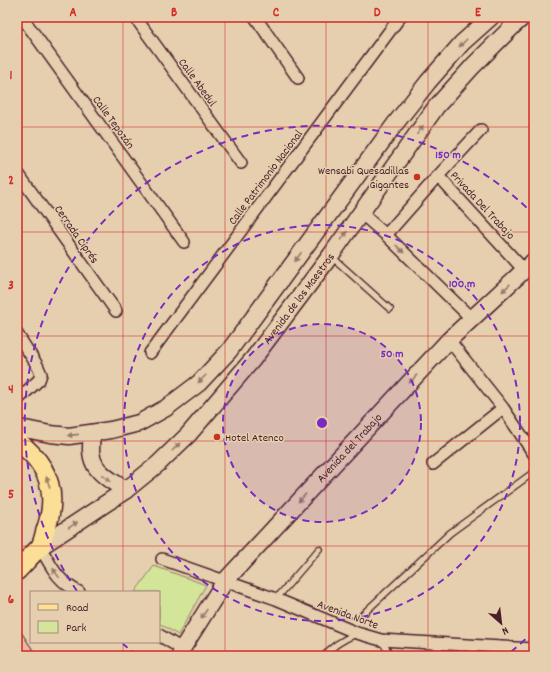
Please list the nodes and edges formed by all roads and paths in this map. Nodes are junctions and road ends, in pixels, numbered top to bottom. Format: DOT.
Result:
graph roads {
  1 [pos="22,17"];
  2 [pos="135,17"];
  3 [pos="255,17"];
  4 [pos="400,17"];
  5 [pos="491,17"];
  6 [pos="523,17"];
  7 [pos="298,78"];
  8 [pos="481,130"];
  9 [pos="240,163"];
  10 [pos="17,172"];
  11 [pos="438,176"];
  12 [pos="361,213"];
  13 [pos="386,235"];
  14 [pos="184,242"];
  15 [pos="331,255"];
  16 [pos="529,265"];
  17 [pos="390,308"];
  18 [pos="116,311"];
  19 [pos="472,319"];
  20 [pos="17,334"];
  21 [pos="449,340"];
  22 [pos="150,353"];
  23 [pos="17,400"];
  24 [pos="503,408"];
  25 [pos="17,428"];
  26 [pos="92,433"];
  27 [pos="17,441"];
  28 [pos="534,454"];
  29 [pos="433,464"];
  30 [pos="534,472"];
  31 [pos="126,490"];
  32 [pos="40,546"];
  33 [pos="319,549"];
  34 [pos="17,557"];
  35 [pos="162,559"];
  36 [pos="17,572"];
  37 [pos="225,582"];
  38 [pos="77,591"];
  39 [pos="276,599"];
  40 [pos="363,614"];
  41 [pos="357,633"];
  42 [pos="160,636"];
  43 [pos="381,640"];
  44 [pos="534,650"];
  45 [pos="183,652"];
  46 [pos="324,656"];
  47 [pos="390,656"];
  1 -- 14 [label="street, Calle Tepozán"];
  2 -- 9 [label="street, Calle Abedul"];
  3 -- 7 [label="street"];
  4 -- 22 [label="street, Calle Patrimonio Nacional"];
  5 -- 26 [label="main road, Avenida de los Maestros, one-way"];
  12 -- 6 [label="main road, Avenida de los Maestros, one-way"];
  8 -- 11 [label="street, Privada Del Trabajo"];
  10 -- 18 [label="street, Cerrada Ciprés"];
  11 -- 13 [label="street, Privada Del Trabajo"];
  11 -- 16 [label="street, Privada Del Trabajo"];
  12 -- 13 [label="street"];
  15 -- 12 [label="main road, Avenida de los Maestros, one-way"];
  13 -- 19 [label="street, one-way"];
  15 -- 17 [label="lane"];
  31 -- 15 [label="main road, Avenida de los Maestros, one-way"];
  16 -- 19 [label="main road, Avenida del Trabajo, one-way"];
  19 -- 21 [label="main road, Avenida del Trabajo"];
  20 -- 23 [label="street"];
  21 -- 24 [label="street"];
  21 -- 37 [label="main road, Avenida del Trabajo, one-way"];
  24 -- 28 [label="street"];
  24 -- 29 [label="street"];
  26 -- 25 [label="main road, Avenida de los Maestros, one-way"];
  26 -- 31 [label="main road, one-way"];
  32 -- 27 [label="main road, one-way"];
  30 -- 40 [label="lane"];
  32 -- 31 [label="main road, Avenida de los Maestros, one-way"];
  32 -- 34 [label="main road, Avenida de los Maestros"];
  32 -- 36 [label="main road, Avenida de los Maestros"];
  38 -- 32 [label="street, one-way"];
  33 -- 39 [label="lane"];
  35 -- 37 [label="street, Avenida Norte"];
  37 -- 39 [label="street, Avenida Norte"];
  37 -- 45 [label="main road, Avenida del Trabajo, one-way"];
  39 -- 41 [label="street, Avenida Norte"];
  41 -- 43 [label="street, Avenida Norte"];
  41 -- 46 [label="lane"];
  42 -- 45 [label="street"];
  43 -- 44 [label="street, Avenida Norte"];
  43 -- 47 [label="lane"];
}
